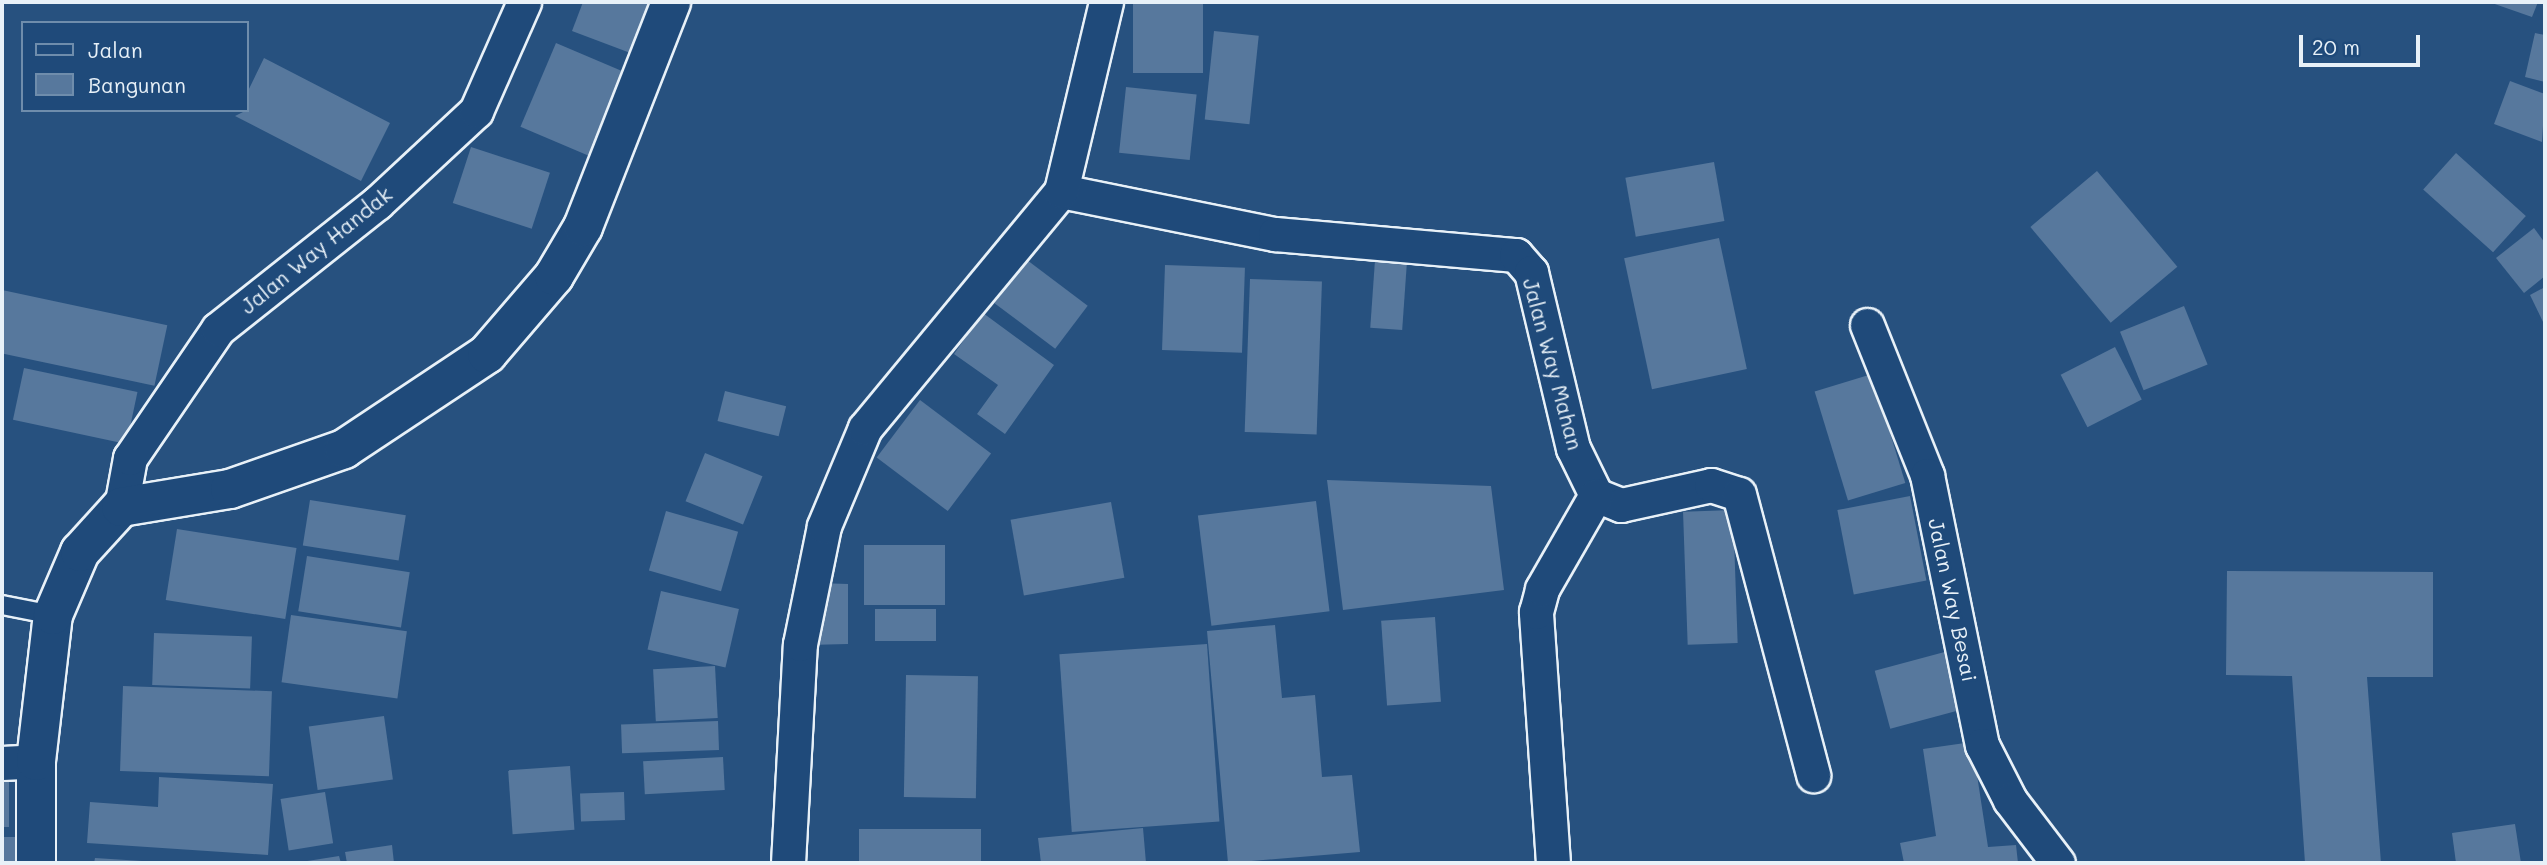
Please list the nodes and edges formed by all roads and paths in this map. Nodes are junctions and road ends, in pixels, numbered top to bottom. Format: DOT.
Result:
graph roads {
  1 [pos="524,2"];
  2 [pos="671,2"];
  3 [pos="1105,2"];
  4 [pos="1061,191"];
  5 [pos="1867,325"];
  6 [pos="1596,495"];
  7 [pos="121,507"];
  8 [pos="2,605"];
  9 [pos="53,615"];
  10 [pos="19,762"];
  11 [pos="1813,775"];
  12 [pos="36,863"];
  13 [pos="788,863"];
  14 [pos="1553,863"];
  15 [pos="2058,863"];
  1 -- 7 [label="street, Jalan Way Handak"];
  2 -- 7 [label="street"];
  3 -- 4 [label="street"];
  4 -- 6 [label="street, Jalan Way Mahan"];
  4 -- 13 [label="street"];
  5 -- 15 [label="street, Jalan Way Besai"];
  6 -- 11 [label="street"];
  6 -- 14 [label="street"];
  7 -- 9 [label="street"];
  8 -- 9 [label="lane"];
  9 -- 10 [label="street"];
  10 -- 12 [label="street"];
}
